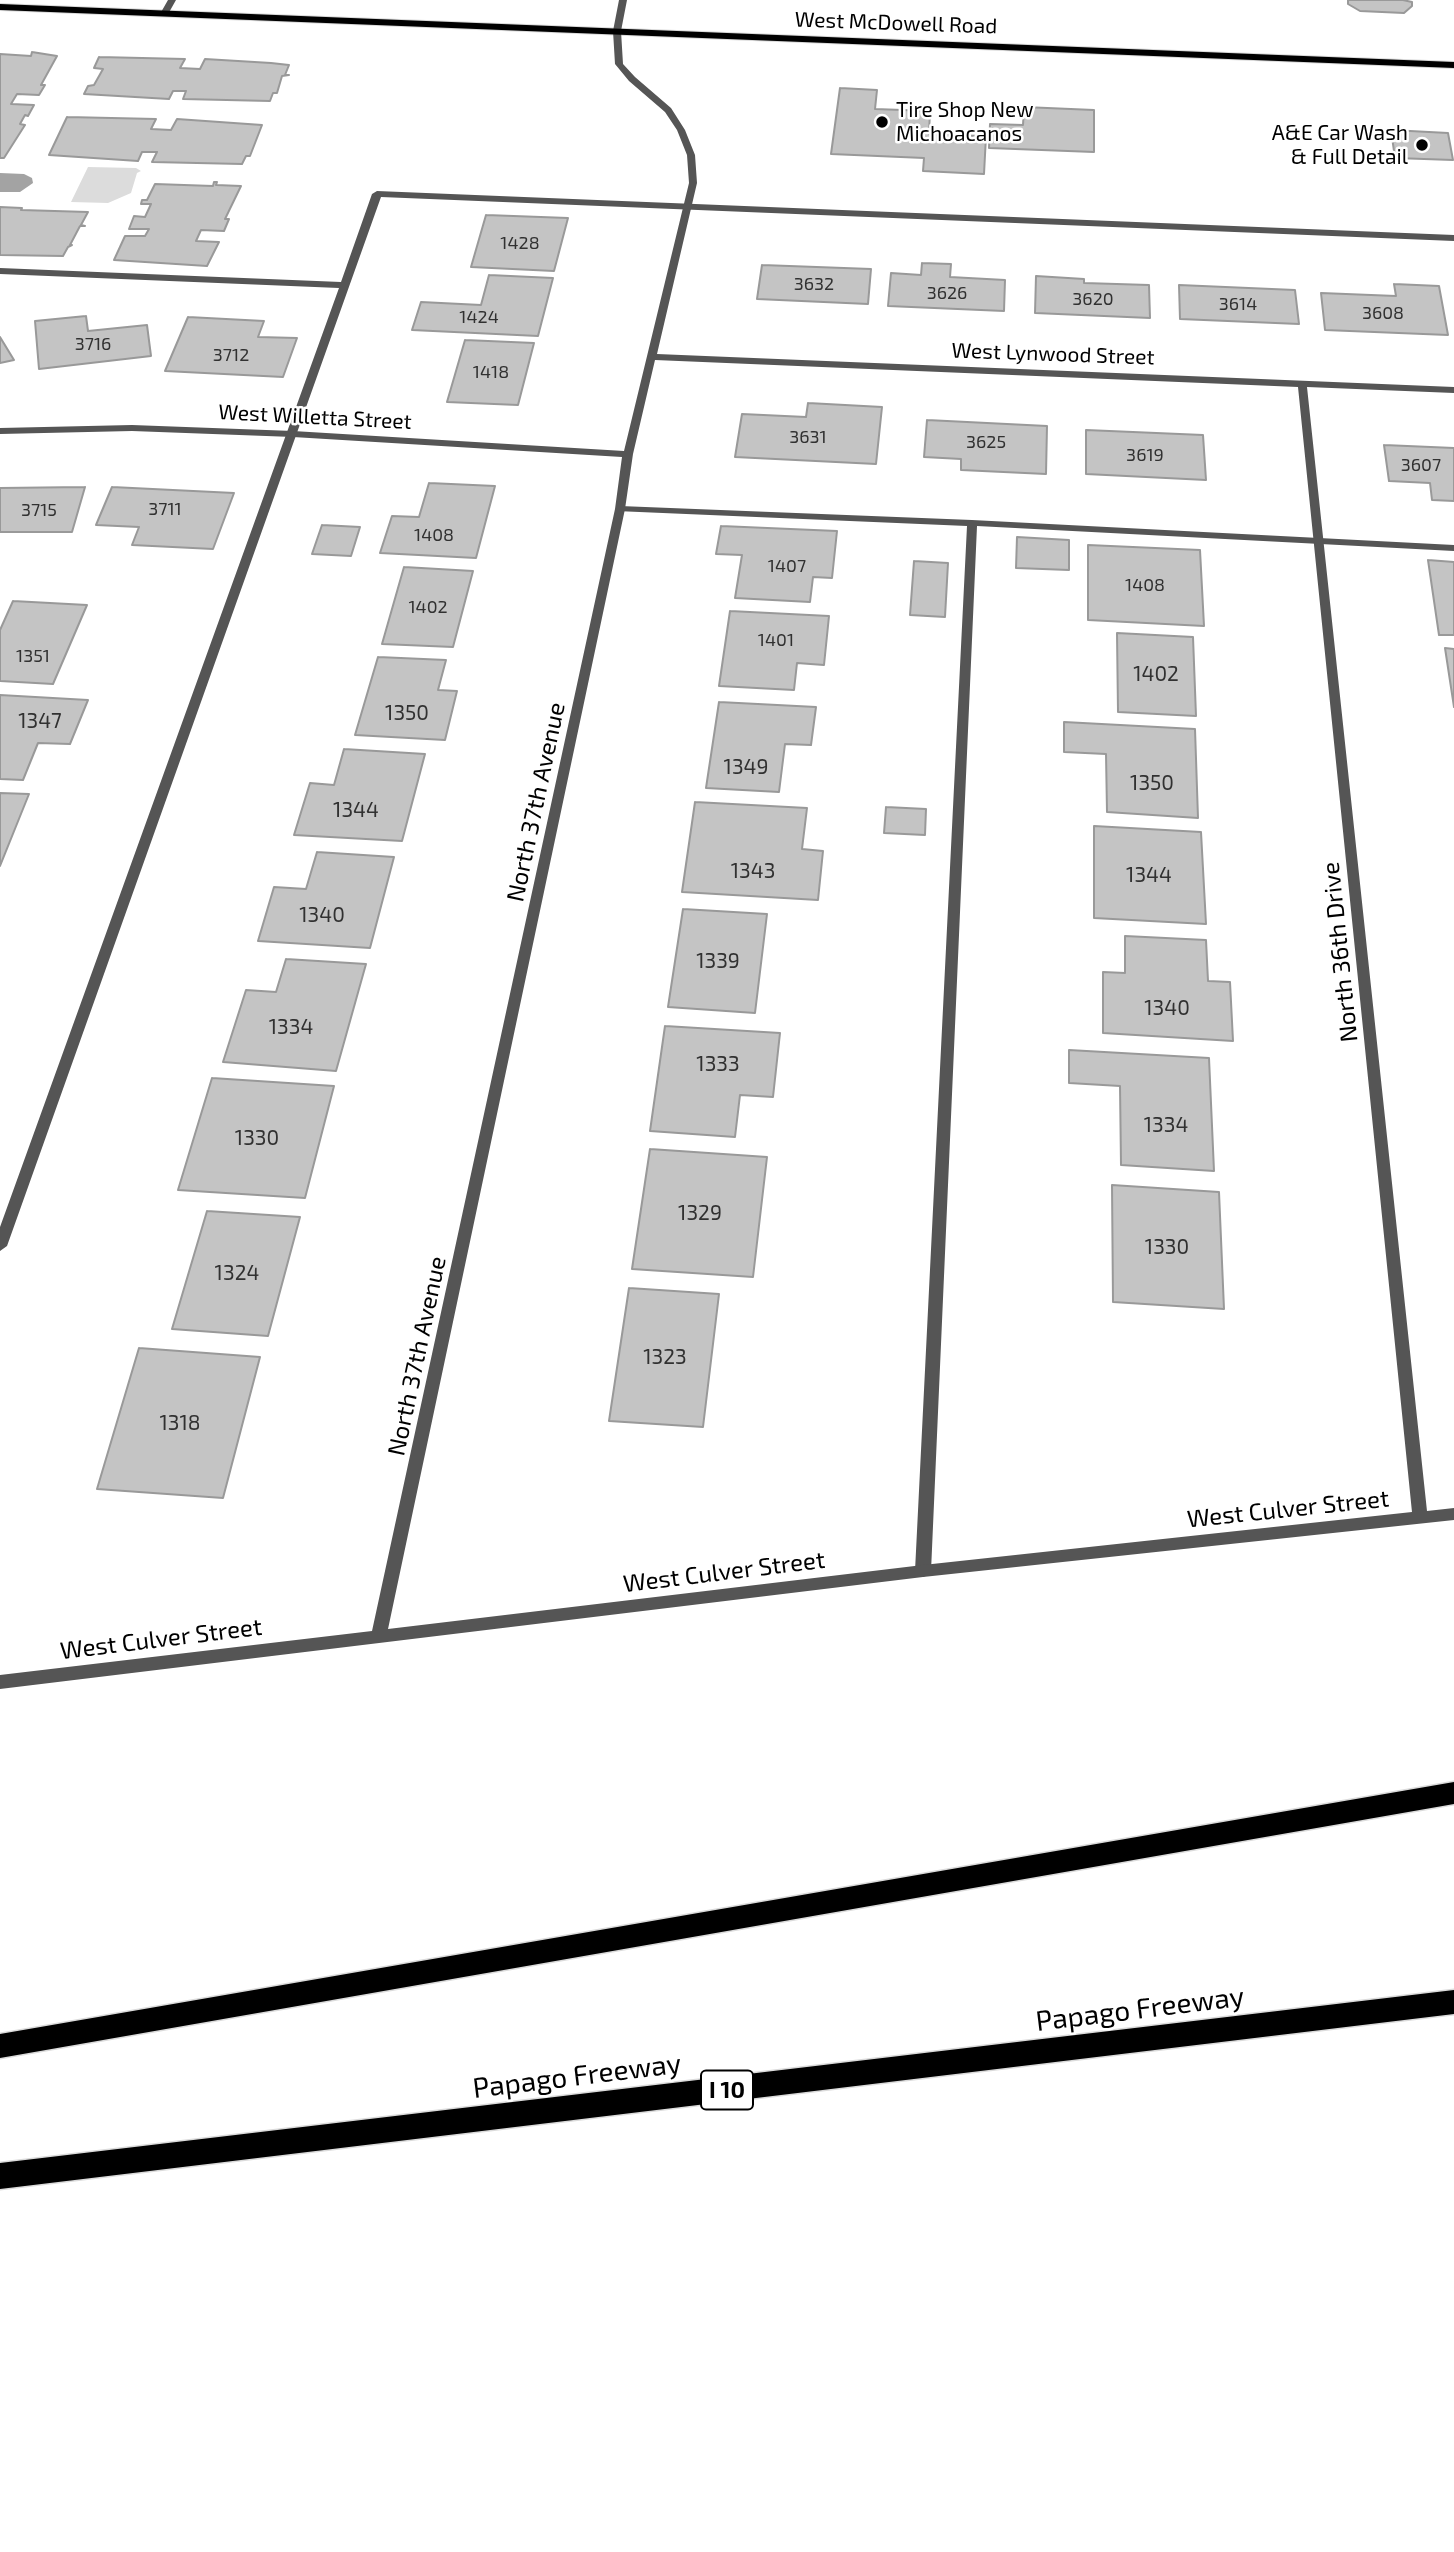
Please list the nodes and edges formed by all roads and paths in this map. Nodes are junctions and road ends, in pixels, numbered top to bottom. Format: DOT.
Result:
graph roads {
  1 [pos="172,0"];
  2 [pos="622,0"];
  3 [pos="0,7"];
  4 [pos="164,14"];
  5 [pos="617,31"];
  6 [pos="1454,65"];
  7 [pos="688,208"];
  8 [pos="1454,238"];
  9 [pos="0,271"];
  10 [pos="345,285"];
  11 [pos="650,357"];
  12 [pos="1302,382"];
  13 [pos="1454,390"];
  14 [pos="0,431"];
  15 [pos="293,434"];
  16 [pos="628,454"];
  17 [pos="620,509"];
  18 [pos="972,523"];
  19 [pos="1318,541"];
  20 [pos="1454,548"];
  21 [pos="0,1247"];
  22 [pos="1454,1514"];
  23 [pos="1420,1517"];
  24 [pos="923,1571"];
  25 [pos="379,1636"];
  26 [pos="0,1682"];
  27 [pos="1454,1793"];
  28 [pos="1454,2003"];
  29 [pos="0,2046"];
  30 [pos="0,2176"];
  1 -- 4 [label="street"];
  2 -- 5 [label="street, North 37th Avenue"];
  3 -- 4 [label="main road, West McDowell Road"];
  4 -- 5 [label="main road, West McDowell Road"];
  5 -- 6 [label="main road, West McDowell Road"];
  5 -- 7 [label="street, North 37th Avenue"];
  7 -- 8 [label="street"];
  7 -- 10 [label="street"];
  7 -- 11 [label="street, North 37th Avenue"];
  9 -- 10 [label="street"];
  10 -- 15 [label="street"];
  11 -- 12 [label="street, West Lynwood Street"];
  11 -- 16 [label="street, North 37th Avenue"];
  12 -- 13 [label="street, West Lynwood Street"];
  12 -- 19 [label="street, North 36th Drive"];
  14 -- 15 [label="street, West Willetta Street"];
  15 -- 16 [label="street, West Willetta Street"];
  15 -- 21 [label="street"];
  16 -- 17 [label="street, North 37th Avenue"];
  17 -- 18 [label="street"];
  17 -- 25 [label="street, North 37th Avenue"];
  18 -- 19 [label="street"];
  18 -- 24 [label="street"];
  19 -- 20 [label="street"];
  19 -- 23 [label="street, North 36th Drive"];
  22 -- 23 [label="street, West Culver Street"];
  23 -- 24 [label="street, West Culver Street"];
  24 -- 25 [label="street, West Culver Street"];
  25 -- 26 [label="street, West Culver Street"];
  27 -- 29 [label="highway"];
  28 -- 30 [label="highway, Papago Freeway / I 10"];
}
